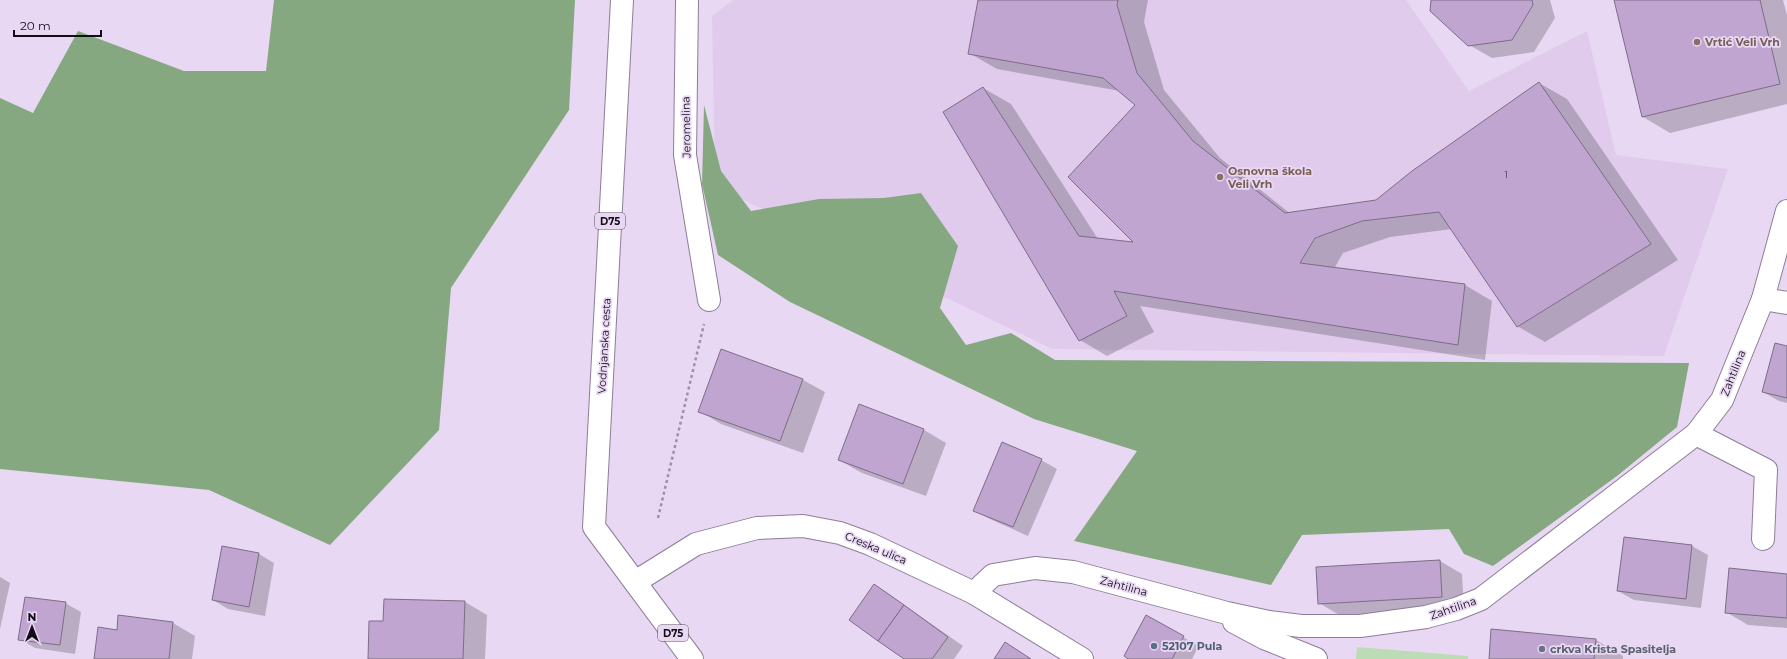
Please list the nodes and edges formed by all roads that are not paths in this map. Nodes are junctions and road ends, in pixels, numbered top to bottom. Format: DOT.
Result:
graph roads {
  1 [pos="622,0"];
  2 [pos="687,0"];
  3 [pos="1787,211"];
  4 [pos="709,300"];
  5 [pos="1763,300"];
  6 [pos="1787,303"];
  7 [pos="1696,434"];
  8 [pos="1763,539"];
  9 [pos="635,582"];
  10 [pos="974,593"];
  11 [pos="1227,614"];
  12 [pos="692,659"];
  13 [pos="1082,659"];
  14 [pos="1316,659"];
  1 -- 9 [label="street, Vodnjanska cesta / D75"];
  2 -- 4 [label="street, Jeromelina"];
  3 -- 5 [label="street, Zahtilina"];
  5 -- 6 [label="street"];
  5 -- 7 [label="street, Zahtilina"];
  7 -- 8 [label="street"];
  7 -- 11 [label="street, Zahtilina"];
  9 -- 10 [label="street, Creska ulica"];
  9 -- 12 [label="street, Vodnjanska cesta / D75"];
  10 -- 11 [label="street, Zahtilina"];
  10 -- 13 [label="street, Creska ulica"];
  11 -- 14 [label="street"];
}
